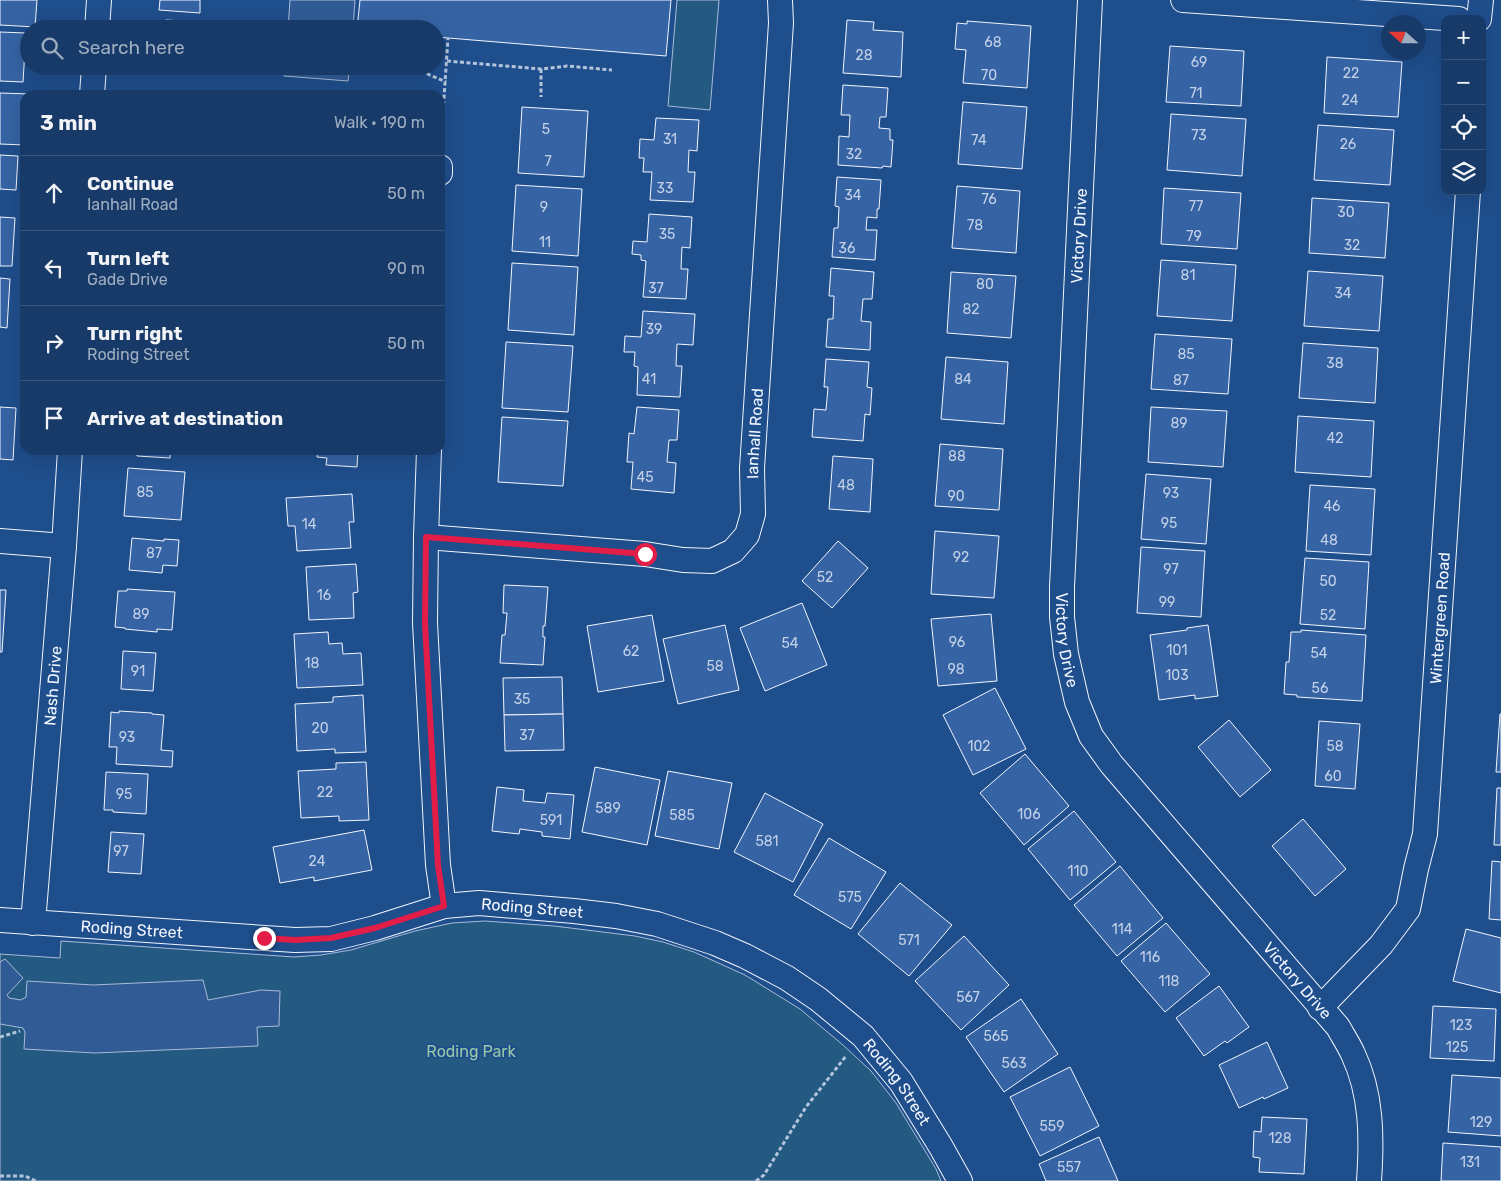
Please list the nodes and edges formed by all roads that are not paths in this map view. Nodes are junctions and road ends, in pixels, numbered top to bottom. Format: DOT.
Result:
graph roads {
  1 [pos="99,0"];
  2 [pos="780,0"];
  3 [pos="1090,0"];
  4 [pos="1183,0"];
  5 [pos="1480,0"];
  6 [pos="1480,15"];
  7 [pos="1441,18"];
  8 [pos="98,20"];
  9 [pos="93,75"];
  10 [pos="92,90"];
  11 [pos="1468,195"];
  12 [pos="70,455"];
  13 [pos="429,455"];
  14 [pos="426,537"];
  15 [pos="0,541"];
  16 [pos="64,546"];
  17 [pos="444,906"];
  18 [pos="0,920"];
  19 [pos="33,923"];
  20 [pos="1320,1008"];
  21 [pos="960,1181"];
  22 [pos="1369,1181"];
  1 -- 8 [label="street"];
  2 -- 14 [label="street, Ianhall Road"];
  3 -- 20 [label="street, Victory Drive"];
  4 -- 7 [label="street"];
  5 -- 6 [label="street"];
  9 -- 10 [label="street"];
  11 -- 20 [label="street, Wintergreen Road"];
  12 -- 16 [label="street, Nash Drive"];
  13 -- 14 [label="street"];
  14 -- 17 [label="street"];
  15 -- 16 [label="street"];
  16 -- 19 [label="street, Nash Drive"];
  17 -- 19 [label="street, Roding Street"];
  17 -- 21 [label="street, Roding Street"];
  18 -- 19 [label="street, Roding Street"];
  20 -- 22 [label="street, Victory Drive"];
}
